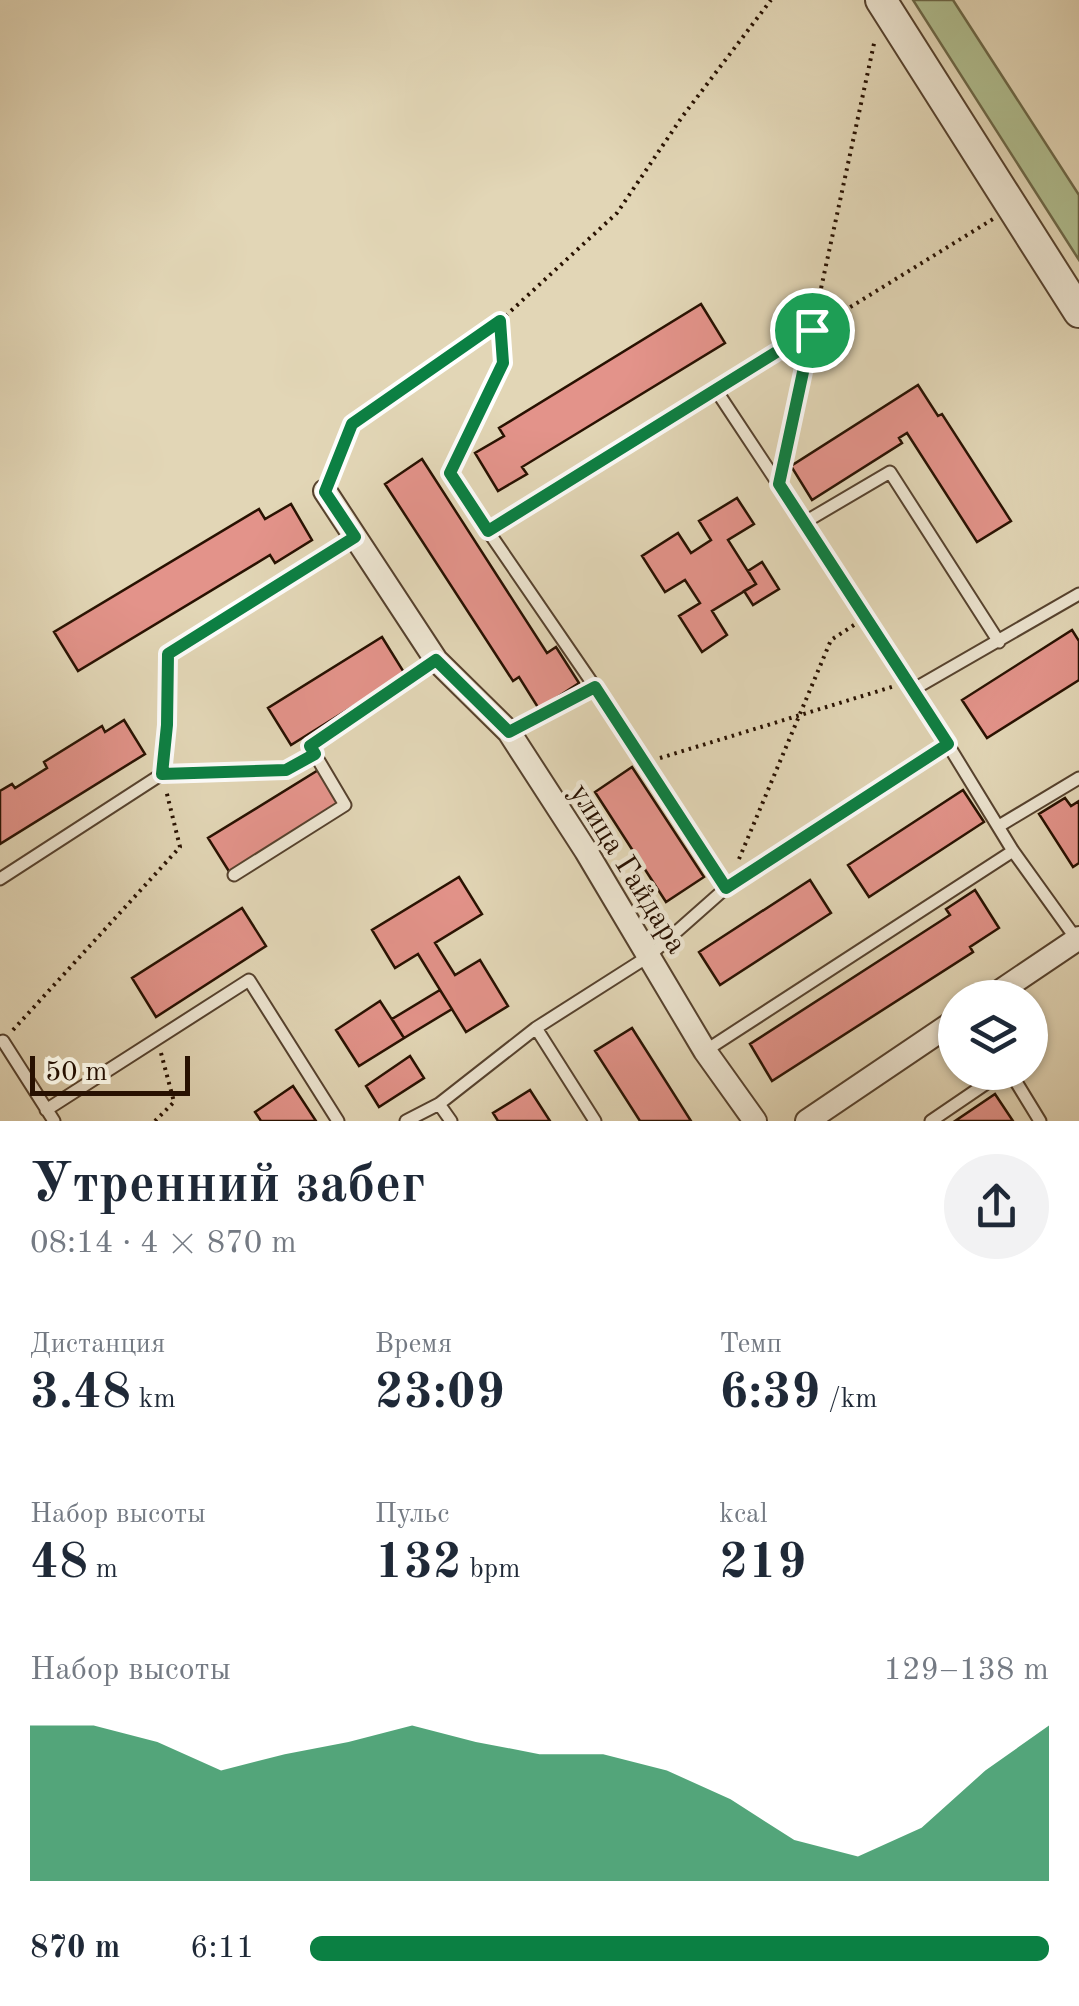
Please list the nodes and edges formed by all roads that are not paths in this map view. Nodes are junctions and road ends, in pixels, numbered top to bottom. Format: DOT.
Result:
graph roads {
  1 [pos="882,2"];
  2 [pos="1079,312"];
  3 [pos="450,473"];
  4 [pos="325,492"];
  5 [pos="804,522"];
  6 [pos="488,531"];
  7 [pos="355,537"];
  8 [pos="1079,594"];
  9 [pos="999,642"];
  10 [pos="436,660"];
  11 [pos="911,685"];
  12 [pos="595,687"];
  13 [pos="509,732"];
  14 [pos="948,744"];
  15 [pos="1079,778"];
  16 [pos="998,826"];
  17 [pos="1014,851"];
  18 [pos="234,876"];
  19 [pos="0,880"];
  20 [pos="726,888"];
  21 [pos="1078,939"];
  22 [pos="648,956"];
  23 [pos="1017,980"];
  24 [pos="536,1028"];
  25 [pos="938,1032"];
  26 [pos="1,1040"];
  27 [pos="705,1051"];
  28 [pos="978,1090"];
  29 [pos="1018,1090"];
  30 [pos="439,1104"];
  31 [pos="50,1116"];
  32 [pos="338,1121"];
  33 [pos="406,1121"];
  34 [pos="450,1121"];
  35 [pos="595,1121"];
  36 [pos="755,1121"];
  37 [pos="807,1121"];
  38 [pos="931,1121"];
  39 [pos="1040,1121"];
  1 -- 2 [label="street"];
  3 -- 6 [label="lane"];
  4 -- 7 [label="street, улица Гайдара"];
  5 -- 6 [label="lane"];
  5 -- 9 [label="lane"];
  5 -- 11 [label="lane"];
  6 -- 12 [label="lane"];
  7 -- 10 [label="street, улица Гайдара"];
  7 -- 19 [label="lane"];
  8 -- 9 [label="lane"];
  9 -- 11 [label="lane"];
  10 -- 13 [label="street, улица Гайдара"];
  10 -- 18 [label="lane"];
  11 -- 14 [label="lane"];
  12 -- 13 [label="lane"];
  12 -- 20 [label="lane"];
  13 -- 22 [label="street, улица Гайдара"];
  14 -- 16 [label="lane"];
  14 -- 20 [label="lane"];
  15 -- 16 [label="lane"];
  16 -- 17 [label="lane"];
  17 -- 21 [label="lane"];
  17 -- 27 [label="lane"];
  20 -- 22 [label="lane"];
  21 -- 23 [label="street"];
  22 -- 24 [label="lane"];
  22 -- 27 [label="street, улица Гайдара"];
  24 -- 30 [label="lane"];
  24 -- 35 [label="lane"];
  25 -- 37 [label="street"];
  26 -- 31 [label="lane"];
  27 -- 36 [label="street, улица Гайдара"];
  28 -- 38 [label="lane"];
  29 -- 39 [label="lane"];
  30 -- 33 [label="lane"];
  30 -- 34 [label="lane"];
  31 -- 32 [label="lane"];
}
